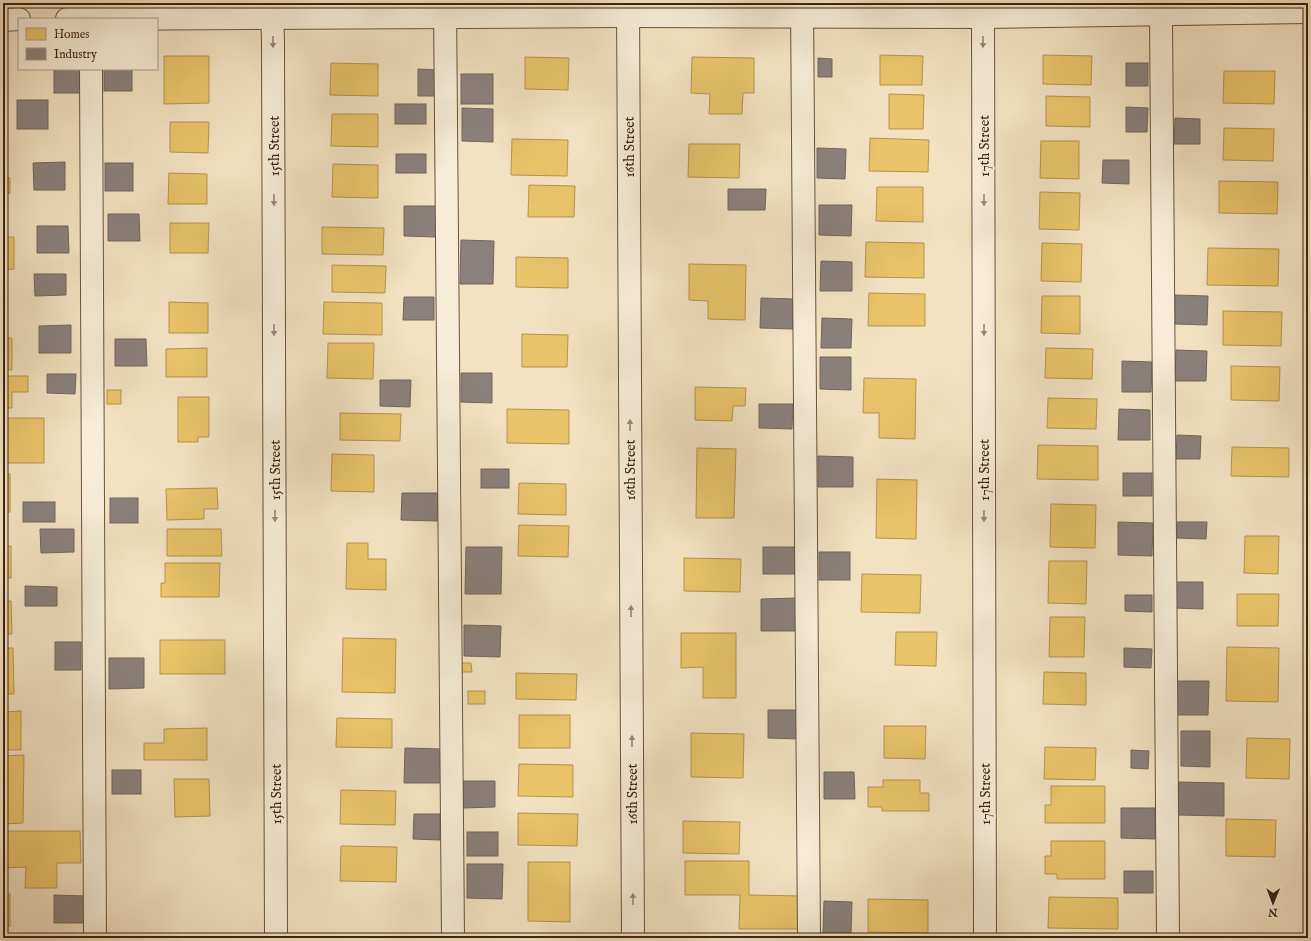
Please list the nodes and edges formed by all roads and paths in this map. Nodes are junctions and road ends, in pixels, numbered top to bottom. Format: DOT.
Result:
graph roads {
  1 [pos="91,3"];
  2 [pos="272,10"];
  3 [pos="445,10"];
  4 [pos="628,10"];
  5 [pos="802,10"];
  6 [pos="983,10"];
  7 [pos="1308,12"];
  8 [pos="1161,15"];
  9 [pos="92,18"];
  10 [pos="112,18"];
  11 [pos="18,19"];
  12 [pos="3,20"];
  13 [pos="91,70"];
  14 [pos="95,938"];
  15 [pos="276,938"];
  16 [pos="453,938"];
  17 [pos="633,938"];
  18 [pos="809,938"];
  19 [pos="985,938"];
  20 [pos="1168,938"];
  1 -- 9 [label="street"];
  2 -- 3 [label="street"];
  2 -- 10 [label="street"];
  2 -- 15 [label="street, 15th Street, one-way"];
  3 -- 4 [label="street"];
  3 -- 16 [label="street"];
  4 -- 5 [label="street"];
  17 -- 4 [label="street, 16th Street, one-way"];
  5 -- 6 [label="street"];
  5 -- 18 [label="street"];
  6 -- 8 [label="street"];
  6 -- 19 [label="street, 17th Street, one-way"];
  7 -- 8 [label="street"];
  8 -- 20 [label="street"];
  11 -- 12 [label="street"];
  13 -- 14 [label="street"];
}
